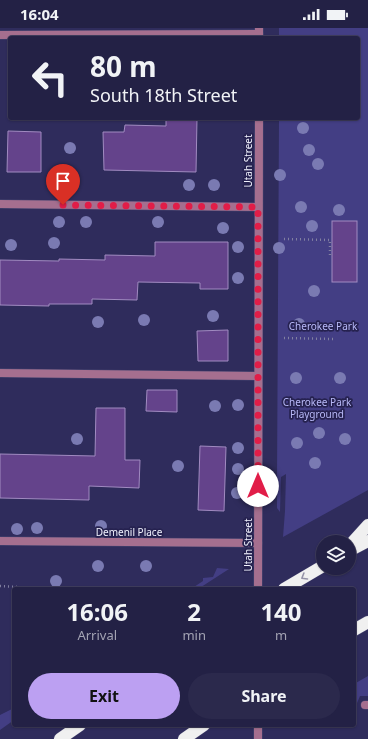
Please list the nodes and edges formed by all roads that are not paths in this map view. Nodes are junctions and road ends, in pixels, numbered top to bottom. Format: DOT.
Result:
graph roads {
  1 [pos="259,33"];
  2 [pos="0,35"];
  3 [pos="258,120"];
  4 [pos="0,204"];
  5 [pos="258,207"];
  6 [pos="0,373"];
  7 [pos="258,376"];
  8 [pos="368,525"];
  9 [pos="356,538"];
  10 [pos="0,541"];
  11 [pos="368,541"];
  12 [pos="258,543"];
  13 [pos="356,547"];
  14 [pos="316,570"];
  15 [pos="258,587"];
  16 [pos="287,587"];
  17 [pos="77,727"];
  18 [pos="201,727"];
  19 [pos="258,727"];
  20 [pos="60,739"];
  21 [pos="184,739"];
  22 [pos="258,739"];
  1 -- 2 [label="street"];
  3 -- 5 [label="street, Utah Street"];
  4 -- 5 [label="street"];
  5 -- 7 [label="street, Utah Street"];
  6 -- 7 [label="street"];
  7 -- 12 [label="street, Utah Street"];
  8 -- 9 [label="highway"];
  10 -- 12 [label="street, Demenil Place"];
  11 -- 13 [label="highway"];
  12 -- 15 [label="street, Utah Street"];
  14 -- 16 [label="highway, one-way"];
  17 -- 20 [label="highway"];
  18 -- 21 [label="highway"];
  19 -- 22 [label="street"];
}
